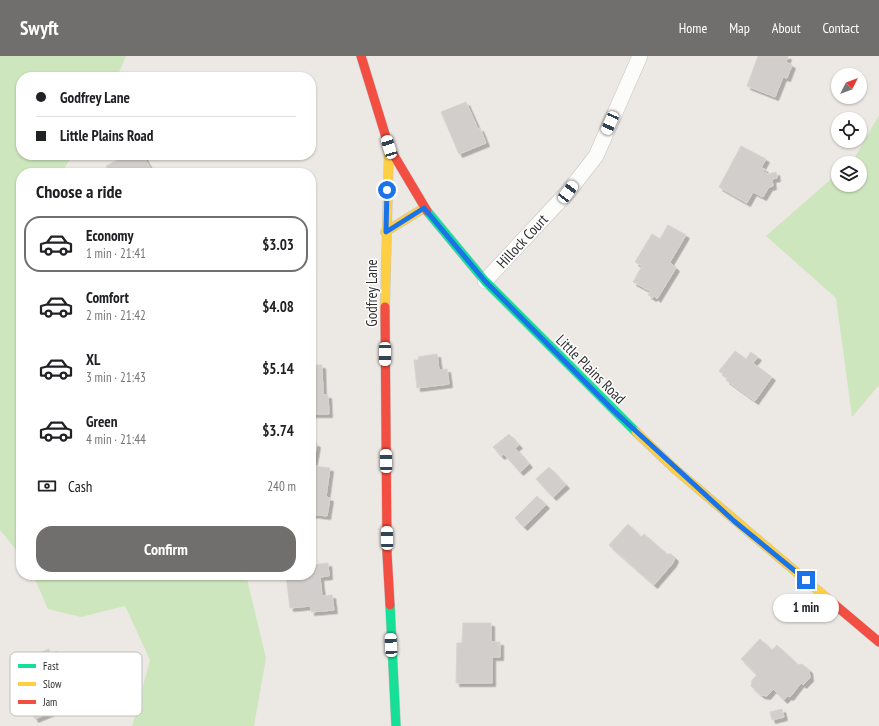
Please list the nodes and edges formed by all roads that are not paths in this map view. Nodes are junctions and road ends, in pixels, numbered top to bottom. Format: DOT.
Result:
graph roads {
  1 [pos="361,56"];
  2 [pos="640,56"];
  3 [pos="389,147"];
  4 [pos="424,208"];
  5 [pos="386,232"];
  6 [pos="485,281"];
  7 [pos="879,642"];
  8 [pos="396,726"];
  1 -- 3 [label="street, Little Plains Road"];
  2 -- 6 [label="street, Hillock Court"];
  3 -- 4 [label="street, Little Plains Road"];
  3 -- 5 [label="street, Godfrey Lane"];
  4 -- 5 [label="street"];
  4 -- 6 [label="street, Little Plains Road"];
  5 -- 8 [label="street, Godfrey Lane"];
  6 -- 7 [label="street, Little Plains Road"];
}
